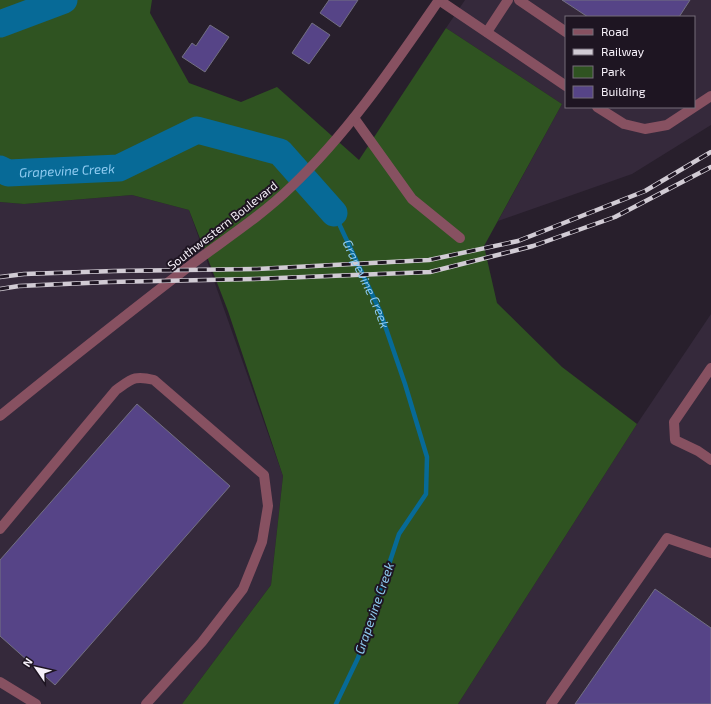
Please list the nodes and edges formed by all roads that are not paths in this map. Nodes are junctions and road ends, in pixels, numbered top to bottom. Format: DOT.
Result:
graph roads {
  1 [pos="439,0"];
  2 [pos="508,0"];
  3 [pos="519,0"];
  4 [pos="565,31"];
  5 [pos="486,32"];
  6 [pos="565,85"];
  7 [pos="711,96"];
  8 [pos="695,107"];
  9 [pos="599,108"];
  10 [pos="678,108"];
  11 [pos="693,108"];
  12 [pos="686,113"];
  13 [pos="354,118"];
  14 [pos="460,238"];
  15 [pos="711,368"];
  16 [pos="0,416"];
  17 [pos="711,460"];
  18 [pos="0,529"];
  19 [pos="711,553"];
  20 [pos="0,682"];
  21 [pos="36,704"];
  22 [pos="146,704"];
  23 [pos="551,704"];
  1 -- 5 [label="street"];
  1 -- 13 [label="street, Southwestern Boulevard"];
  2 -- 5 [label="street"];
  3 -- 4 [label="street"];
  5 -- 6 [label="street"];
  7 -- 8 [label="street"];
  9 -- 12 [label="street"];
  10 -- 12 [label="street"];
  11 -- 12 [label="street"];
  13 -- 14 [label="street"];
  13 -- 16 [label="street, Southwestern Boulevard"];
  15 -- 17 [label="street"];
  18 -- 22 [label="street"];
  19 -- 23 [label="street"];
  20 -- 21 [label="street"];
}
